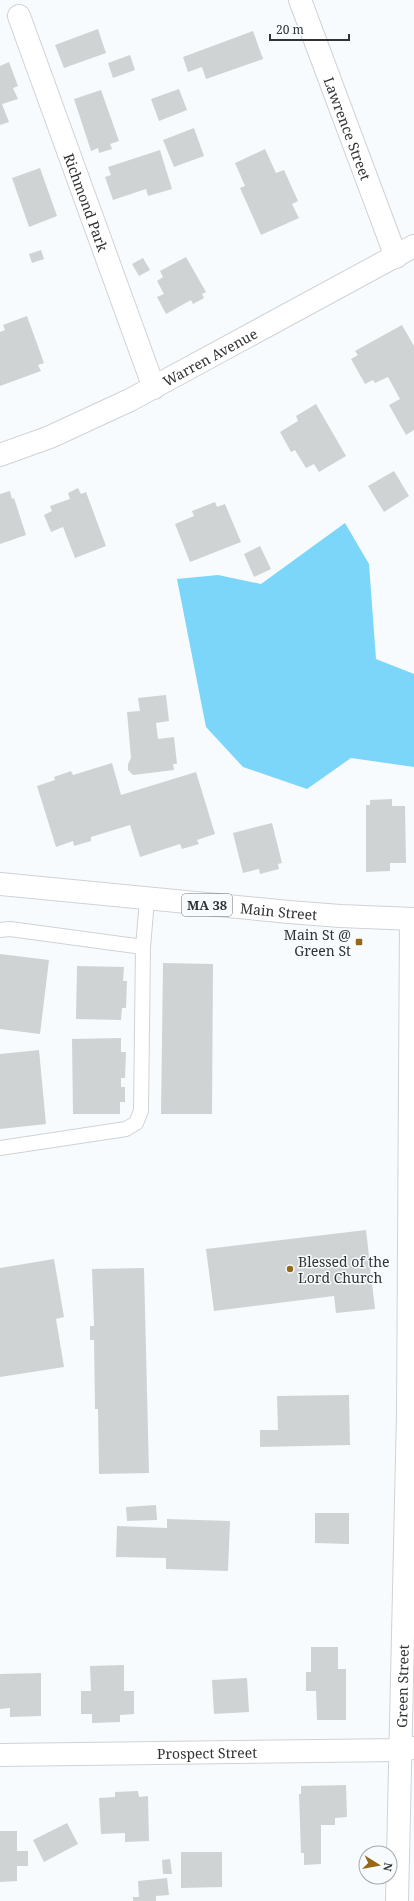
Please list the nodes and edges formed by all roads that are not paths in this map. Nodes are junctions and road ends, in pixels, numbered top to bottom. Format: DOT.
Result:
graph roads {
  1 [pos="300,0"];
  2 [pos="19,16"];
  3 [pos="405,252"];
  4 [pos="154,388"];
  5 [pos="0,455"];
  6 [pos="0,884"];
  7 [pos="147,900"];
  8 [pos="412,919"];
  9 [pos="0,930"];
  10 [pos="143,947"];
  11 [pos="0,1148"];
  12 [pos="407,1749"];
  13 [pos="0,1755"];
  14 [pos="398,1901"];
  1 -- 3 [label="street, Lawrence Street"];
  2 -- 4 [label="street, Richmond Park"];
  3 -- 4 [label="street, Warren Avenue"];
  4 -- 5 [label="street, Warren Avenue"];
  6 -- 7 [label="street, Main Street / MA 38"];
  7 -- 8 [label="street, Main Street / MA 38"];
  7 -- 10 [label="lane"];
  8 -- 12 [label="street, Green Street"];
  9 -- 10 [label="lane"];
  10 -- 11 [label="lane"];
  12 -- 13 [label="street, Prospect Street"];
  12 -- 14 [label="street, Green Street"];
}
